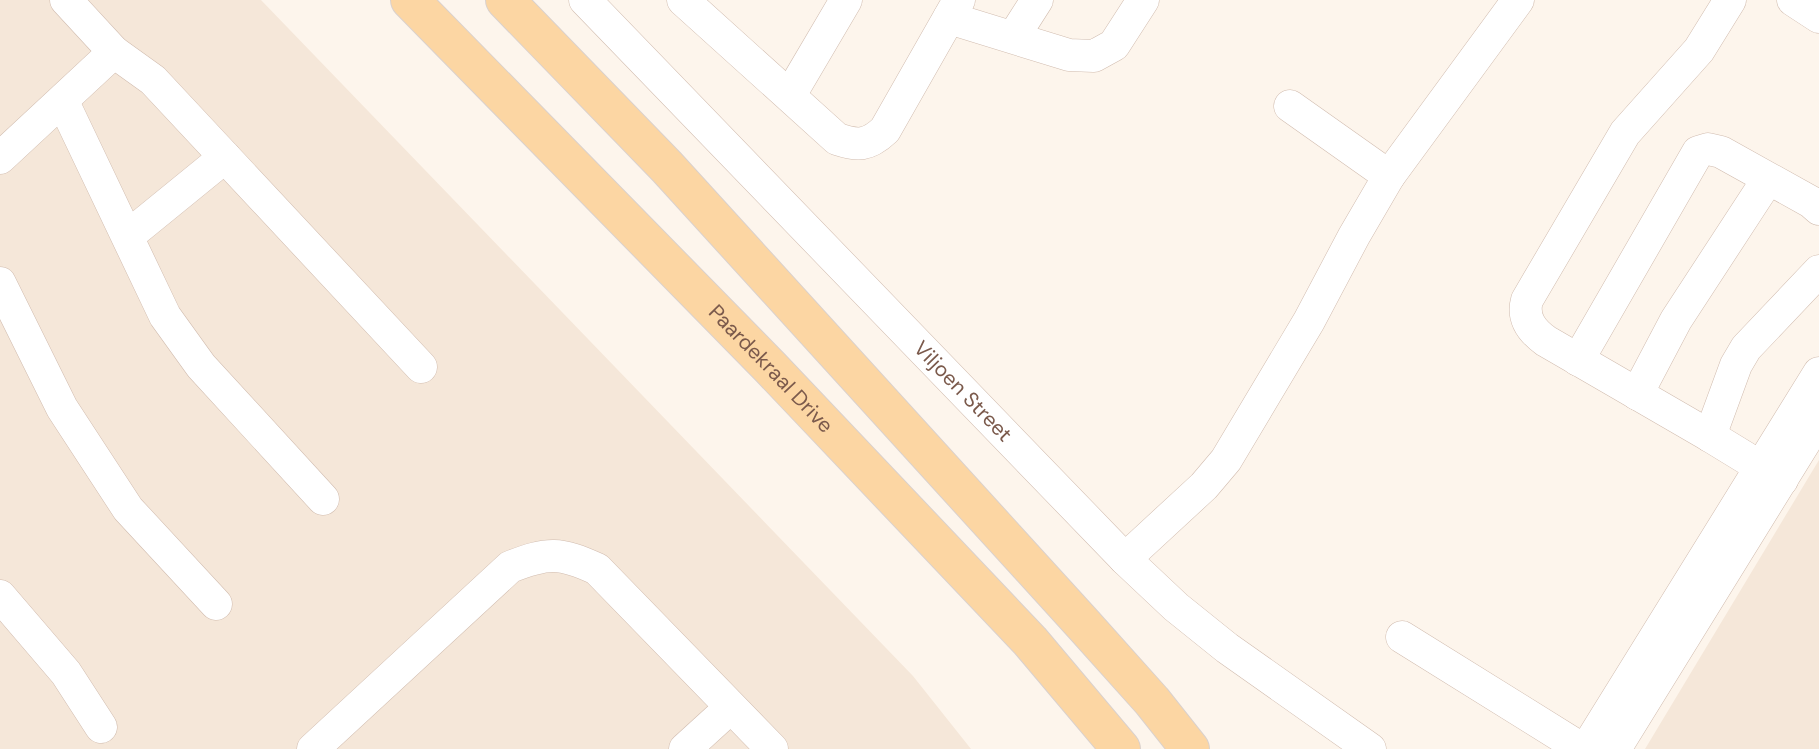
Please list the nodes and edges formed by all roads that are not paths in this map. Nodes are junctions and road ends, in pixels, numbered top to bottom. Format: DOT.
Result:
graph roads {
  1 [pos="66,0"];
  2 [pos="410,0"];
  3 [pos="447,0"];
  4 [pos="505,0"];
  5 [pos="585,0"];
  6 [pos="683,0"];
  7 [pos="846,0"];
  8 [pos="1037,0"];
  9 [pos="1143,0"];
  10 [pos="1518,0"];
  11 [pos="1730,0"];
  12 [pos="1793,0"];
  13 [pos="954,9"];
  14 [pos="1819,17"];
  15 [pos="1014,36"];
  16 [pos="114,52"];
  17 [pos="790,95"];
  18 [pos="63,102"];
  19 [pos="1290,106"];
  20 [pos="0,158"];
  21 [pos="225,158"];
  22 [pos="1389,176"];
  23 [pos="1769,179"];
  24 [pos="1816,201"];
  25 [pos="128,236"];
  26 [pos="1819,271"];
  27 [pos="0,283"];
  28 [pos="1577,359"];
  29 [pos="421,367"];
  30 [pos="770,367"];
  31 [pos="1819,373"];
  32 [pos="1637,394"];
  33 [pos="1819,419"];
  34 [pos="1710,436"];
  35 [pos="1771,474"];
  36 [pos="323,499"];
  37 [pos="1125,559"];
  38 [pos="0,596"];
  39 [pos="216,604"];
  40 [pos="1402,637"];
  41 [pos="730,708"];
  42 [pos="101,727"];
  43 [pos="313,749"];
  44 [pos="685,749"];
  45 [pos="772,749"];
  46 [pos="1121,749"];
  47 [pos="1190,749"];
  48 [pos="1370,749"];
  49 [pos="1584,749"];
  50 [pos="1615,749"];
  1 -- 16 [label="street"];
  2 -- 30 [label="main road, Paardekraal Drive"];
  3 -- 30 [label="main road"];
  4 -- 47 [label="main road"];
  5 -- 37 [label="street, Viljoen Street"];
  6 -- 17 [label="street"];
  7 -- 17 [label="street"];
  8 -- 15 [label="street"];
  9 -- 15 [label="street"];
  10 -- 22 [label="street"];
  11 -- 28 [label="street"];
  12 -- 14 [label="street"];
  13 -- 15 [label="street"];
  13 -- 17 [label="street"];
  16 -- 18 [label="street"];
  16 -- 21 [label="street"];
  18 -- 20 [label="street"];
  18 -- 25 [label="street"];
  19 -- 22 [label="street"];
  21 -- 25 [label="street"];
  21 -- 29 [label="street"];
  22 -- 37 [label="street"];
  23 -- 24 [label="street"];
  23 -- 28 [label="street"];
  23 -- 32 [label="street"];
  25 -- 36 [label="street"];
  26 -- 34 [label="street"];
  27 -- 39 [label="street"];
  28 -- 32 [label="street"];
  30 -- 46 [label="main road, Paardekraal Drive"];
  31 -- 35 [label="street"];
  32 -- 34 [label="street"];
  33 -- 35 [label="street"];
  34 -- 35 [label="street"];
  35 -- 49 [label="street"];
  35 -- 50 [label="street"];
  37 -- 48 [label="street, Viljoen Street"];
  38 -- 42 [label="street"];
  40 -- 49 [label="street"];
  41 -- 43 [label="street"];
  41 -- 44 [label="street"];
  41 -- 45 [label="street"];
}
